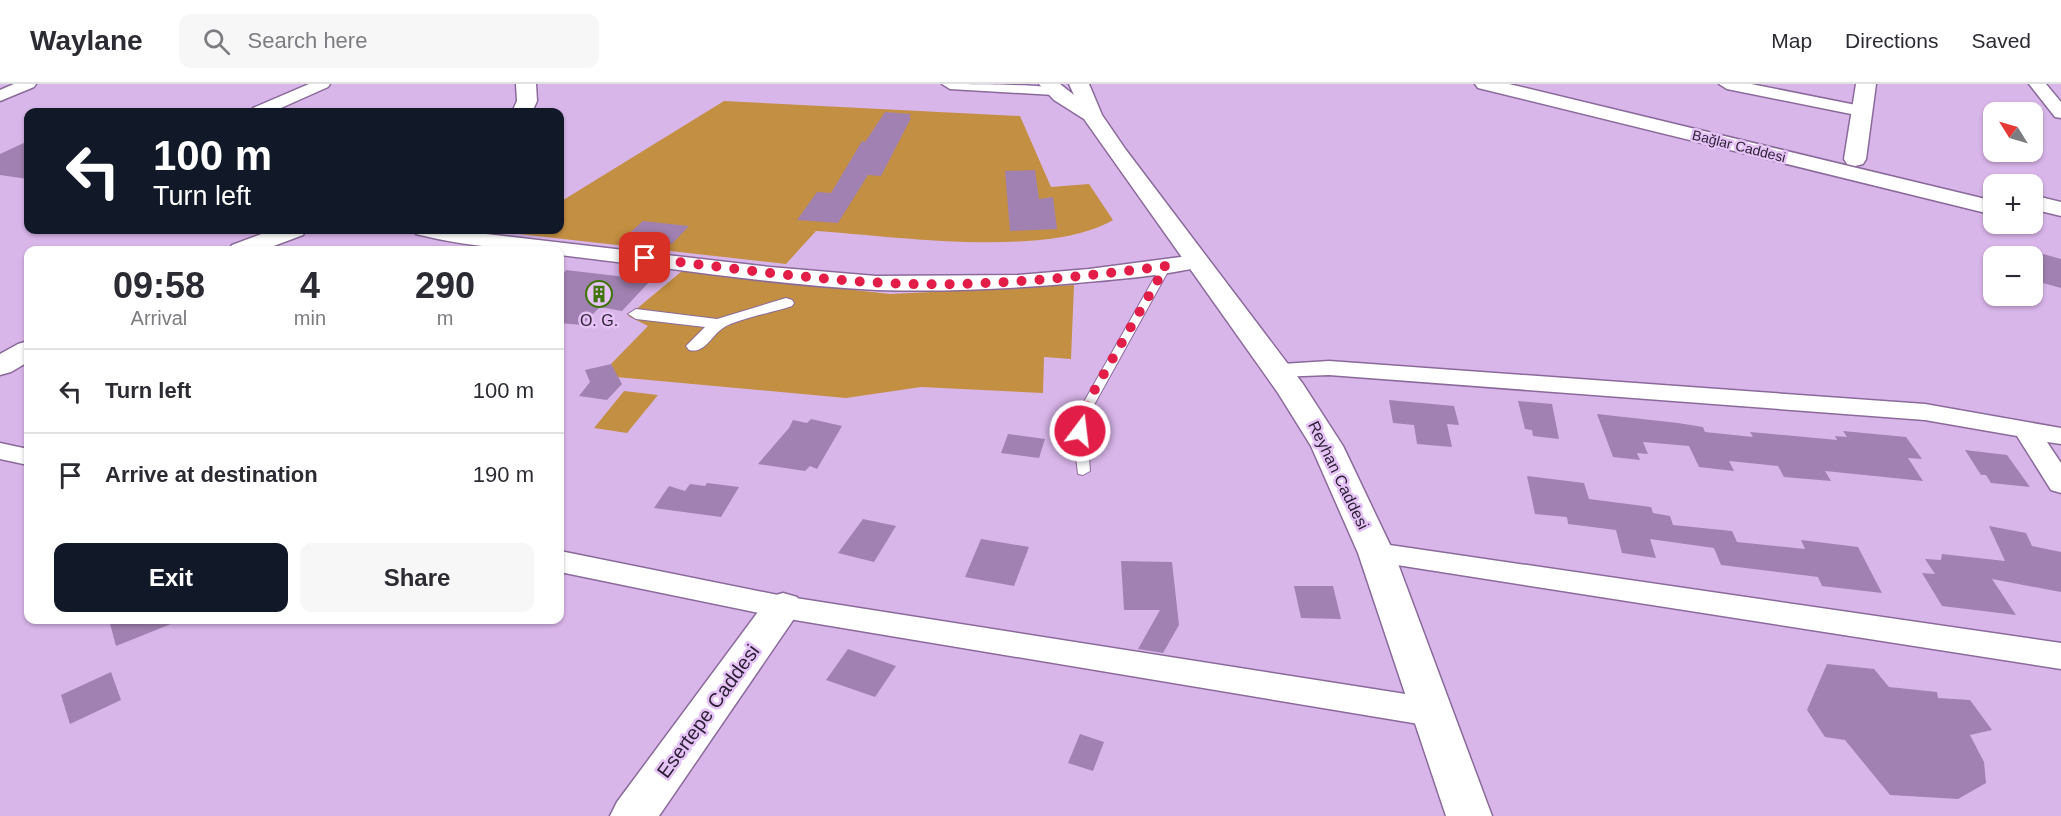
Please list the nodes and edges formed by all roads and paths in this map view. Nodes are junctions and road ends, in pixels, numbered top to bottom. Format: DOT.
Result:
graph roads {
  1 [pos="28,84"];
  2 [pos="322,84"];
  3 [pos="526,84"];
  4 [pos="950,84"];
  5 [pos="1079,84"];
  6 [pos="1485,84"];
  7 [pos="1537,84"];
  8 [pos="1727,84"];
  9 [pos="1866,84"];
  10 [pos="2037,84"];
  11 [pos="1051,87"];
  12 [pos="0,96"];
  13 [pos="268,108"];
  14 [pos="524,108"];
  15 [pos="1862,111"];
  16 [pos="2061,113"];
  17 [pos="1092,115"];
  18 [pos="1855,159"];
  19 [pos="1983,190"];
  20 [pos="1983,205"];
  21 [pos="2043,205"];
  22 [pos="2061,209"];
  23 [pos="2043,220"];
  24 [pos="2061,224"];
  25 [pos="283,234"];
  26 [pos="450,234"];
  27 [pos="252,246"];
  28 [pos="535,246"];
  29 [pos="564,249"];
  30 [pos="1181,263"];
  31 [pos="786,303"];
  32 [pos="636,314"];
  33 [pos="718,324"];
  34 [pos="695,346"];
  35 [pos="24,352"];
  36 [pos="0,366"];
  37 [pos="1277,370"];
  38 [pos="2026,430"];
  39 [pos="2061,436"];
  40 [pos="0,451"];
  41 [pos="24,455"];
  42 [pos="1083,471"];
  43 [pos="2061,484"];
  44 [pos="1376,553"];
  45 [pos="564,563"];
  46 [pos="783,607"];
  47 [pos="2061,656"];
  48 [pos="1431,711"];
  49 [pos="633,816"];
  50 [pos="1468,816"];
  1 -- 12 [label="street"];
  2 -- 13 [label="street"];
  3 -- 14 [label="street"];
  4 -- 11 [label="street"];
  5 -- 17 [label="street, Reyhan Caddesi"];
  6 -- 20 [label="street, Bağlar Caddesi"];
  7 -- 18 [label="street, Bağlar Caddesi"];
  8 -- 15 [label="street"];
  9 -- 15 [label="street"];
  10 -- 16 [label="street"];
  11 -- 17 [label="street, Reyhan Caddesi"];
  15 -- 18 [label="street"];
  17 -- 30 [label="street, Reyhan Caddesi"];
  18 -- 19 [label="street, Bağlar Caddesi"];
  21 -- 22 [label="street"];
  23 -- 24 [label="street"];
  25 -- 27 [label="street"];
  26 -- 28 [label="street"];
  29 -- 30 [label="street"];
  30 -- 37 [label="street, Reyhan Caddesi"];
  30 -- 42 [label="lane"];
  31 -- 33 [label="street"];
  32 -- 33 [label="street"];
  33 -- 34 [label="street"];
  35 -- 36 [label="street"];
  37 -- 38 [label="street"];
  37 -- 44 [label="street, Reyhan Caddesi"];
  38 -- 39 [label="street"];
  38 -- 43 [label="street"];
  40 -- 41 [label="street"];
  44 -- 47 [label="street"];
  44 -- 48 [label="street, Reyhan Caddesi"];
  45 -- 46 [label="street"];
  46 -- 48 [label="street"];
  46 -- 49 [label="street, Esertepe Caddesi"];
  48 -- 50 [label="street, Reyhan Caddesi"];
}
